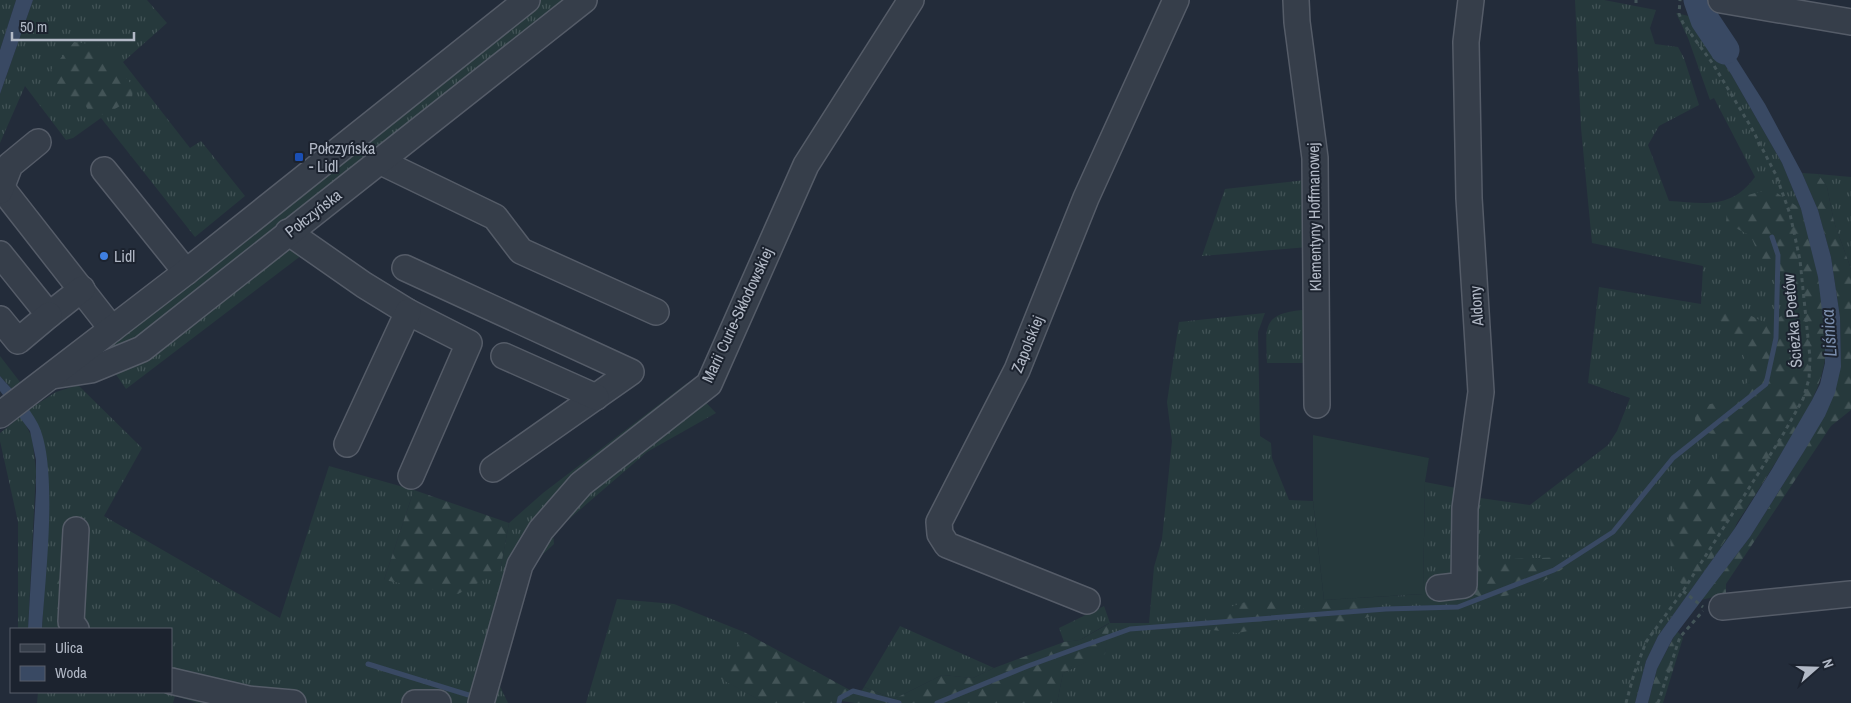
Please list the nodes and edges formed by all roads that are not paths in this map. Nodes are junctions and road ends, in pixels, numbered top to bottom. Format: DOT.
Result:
graph roads {
  1 [pos="527,0"];
  2 [pos="584,0"];
  3 [pos="911,0"];
  4 [pos="1176,0"];
  5 [pos="1296,0"];
  6 [pos="1471,0"];
  7 [pos="1720,0"];
  8 [pos="1754,3"];
  9 [pos="1851,22"];
  10 [pos="38,142"];
  11 [pos="379,161"];
  12 [pos="104,170"];
  13 [pos="1,189"];
  14 [pos="288,232"];
  15 [pos="0,254"];
  16 [pos="405,268"];
  17 [pos="186,272"];
  18 [pos="82,289"];
  19 [pos="463,295"];
  20 [pos="408,312"];
  21 [pos="656,312"];
  22 [pos="49,315"];
  23 [pos="0,319"];
  24 [pos="112,329"];
  25 [pos="445,331"];
  26 [pos="504,356"];
  27 [pos="51,376"];
  28 [pos="596,397"];
  29 [pos="1317,405"];
  30 [pos="0,415"];
  31 [pos="347,444"];
  32 [pos="493,469"];
  33 [pos="411,476"];
  34 [pos="76,530"];
  35 [pos="1439,588"];
  36 [pos="1851,594"];
  37 [pos="1088,602"];
  38 [pos="1711,606"];
  39 [pos="75,628"];
  40 [pos="172,682"];
  41 [pos="483,698"];
  42 [pos="293,703"];
  43 [pos="415,703"];
  44 [pos="438,703"];
  1 -- 17 [label="street, Połczyńska"];
  2 -- 11 [label="street, Połczyńska"];
  3 -- 41 [label="street, Marii Curie-Skłodowskiej"];
  4 -- 37 [label="street, Zapolskiej"];
  5 -- 29 [label="street, Klementyny Hoffmanowej"];
  6 -- 35 [label="street, Aldony"];
  7 -- 8 [label="street"];
  8 -- 9 [label="street"];
  10 -- 13 [label="street"];
  11 -- 14 [label="street, Połczyńska"];
  11 -- 21 [label="street"];
  12 -- 17 [label="street"];
  13 -- 18 [label="street"];
  14 -- 20 [label="street"];
  14 -- 27 [label="street, Połczyńska"];
  15 -- 22 [label="street"];
  16 -- 19 [label="street"];
  17 -- 24 [label="street, Połczyńska"];
  18 -- 22 [label="street"];
  18 -- 24 [label="street"];
  19 -- 25 [label="street"];
  19 -- 28 [label="street"];
  20 -- 25 [label="street"];
  20 -- 31 [label="street"];
  22 -- 23 [label="street"];
  24 -- 27 [label="street, Połczyńska"];
  25 -- 33 [label="street"];
  26 -- 28 [label="street"];
  27 -- 30 [label="street, Połczyńska"];
  28 -- 32 [label="street"];
  34 -- 39 [label="street"];
  36 -- 38 [label="street"];
  40 -- 42 [label="street"];
  43 -- 44 [label="street"];
}
